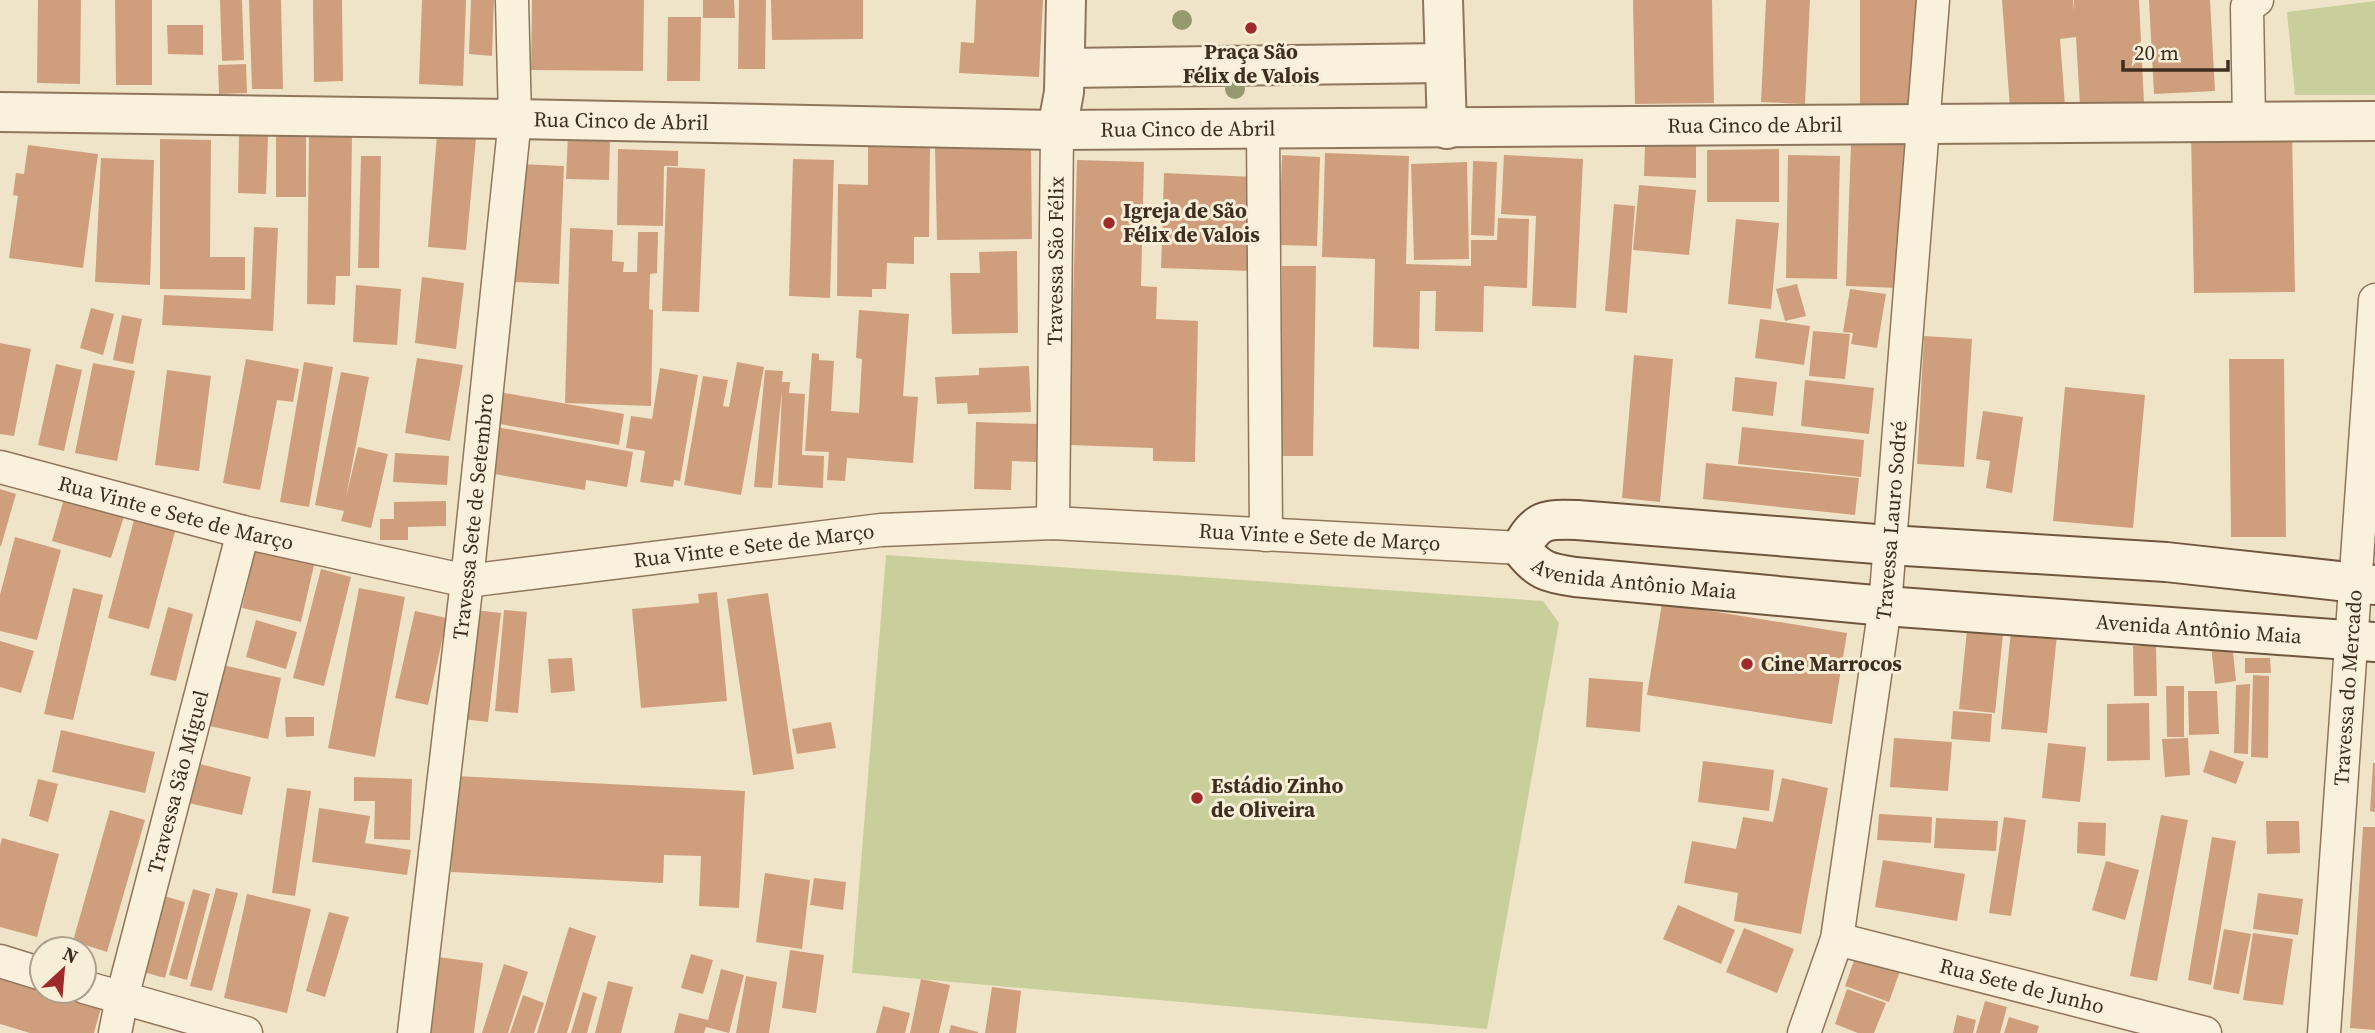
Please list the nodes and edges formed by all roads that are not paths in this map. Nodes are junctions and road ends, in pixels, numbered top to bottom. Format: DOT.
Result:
graph roads {
  1 [pos="512,0"];
  2 [pos="1066,0"];
  3 [pos="1443,0"];
  4 [pos="1933,0"];
  5 [pos="2257,0"];
  6 [pos="1445,63"];
  7 [pos="1065,68"];
  8 [pos="0,112"];
  9 [pos="515,119"];
  10 [pos="2249,121"];
  11 [pos="2375,121"];
  12 [pos="1924,125"];
  13 [pos="1262,129"];
  14 [pos="1447,129"];
  15 [pos="1058,130"];
  16 [pos="2375,300"];
  17 [pos="0,467"];
  18 [pos="1053,523"];
  19 [pos="243,532"];
  20 [pos="1266,535"];
  21 [pos="1889,545"];
  22 [pos="1521,548"];
  23 [pos="467,581"];
  24 [pos="2365,584"];
  25 [pos="1885,606"];
  26 [pos="2363,641"];
  27 [pos="1837,940"];
  28 [pos="0,961"];
  29 [pos="28,970"];
  30 [pos="98,991"];
  31 [pos="122,998"];
  32 [pos="115,1033"];
  33 [pos="246,1033"];
  34 [pos="414,1033"];
  35 [pos="1804,1033"];
  36 [pos="2205,1033"];
  37 [pos="2324,1033"];
  1 -- 9 [label="street, Travessa Sete de Setembro"];
  2 -- 7 [label="street, Travessa São Félix"];
  3 -- 6 [label="street"];
  4 -- 12 [label="street, Travessa Lauro Sodré"];
  5 -- 10 [label="street"];
  6 -- 7 [label="street"];
  6 -- 14 [label="street"];
  7 -- 15 [label="street, Travessa São Félix"];
  8 -- 9 [label="street, Rua Cinco de Abril"];
  9 -- 15 [label="street, Rua Cinco de Abril"];
  9 -- 23 [label="street, Travessa Sete de Setembro"];
  10 -- 11 [label="street, Rua Cinco de Abril"];
  10 -- 12 [label="street, Rua Cinco de Abril"];
  12 -- 14 [label="street, Rua Cinco de Abril"];
  12 -- 21 [label="street, Travessa Lauro Sodré"];
  13 -- 14 [label="street, Rua Cinco de Abril"];
  13 -- 15 [label="street, Rua Cinco de Abril"];
  13 -- 20 [label="street"];
  15 -- 18 [label="street, Travessa São Félix"];
  16 -- 24 [label="street, Travessa do Mercado"];
  17 -- 19 [label="street, Rua Vinte e Sete de Março"];
  18 -- 20 [label="street, Rua Vinte e Sete de Março"];
  18 -- 23 [label="street, Rua Vinte e Sete de Março"];
  19 -- 23 [label="street, Rua Vinte e Sete de Março"];
  19 -- 31 [label="street, Travessa São Miguel"];
  20 -- 22 [label="street, Rua Vinte e Sete de Março"];
  21 -- 22 [label="street, Avenida Antônio Maia"];
  21 -- 24 [label="street, Avenida Antônio Maia"];
  21 -- 25 [label="street, Travessa Lauro Sodré"];
  22 -- 25 [label="street, Avenida Antônio Maia"];
  23 -- 34 [label="street, Travessa Sete de Setembro"];
  24 -- 26 [label="street, Travessa do Mercado"];
  25 -- 26 [label="street, Avenida Antônio Maia"];
  25 -- 27 [label="street, Travessa Lauro Sodré"];
  26 -- 37 [label="street, Travessa do Mercado"];
  27 -- 35 [label="street, Travessa Lauro Sodré"];
  27 -- 36 [label="street, Rua Sete de Junho"];
  28 -- 29 [label="street"];
  30 -- 31 [label="street"];
  31 -- 32 [label="street, Travessa São Miguel"];
  31 -- 33 [label="street"];
}
